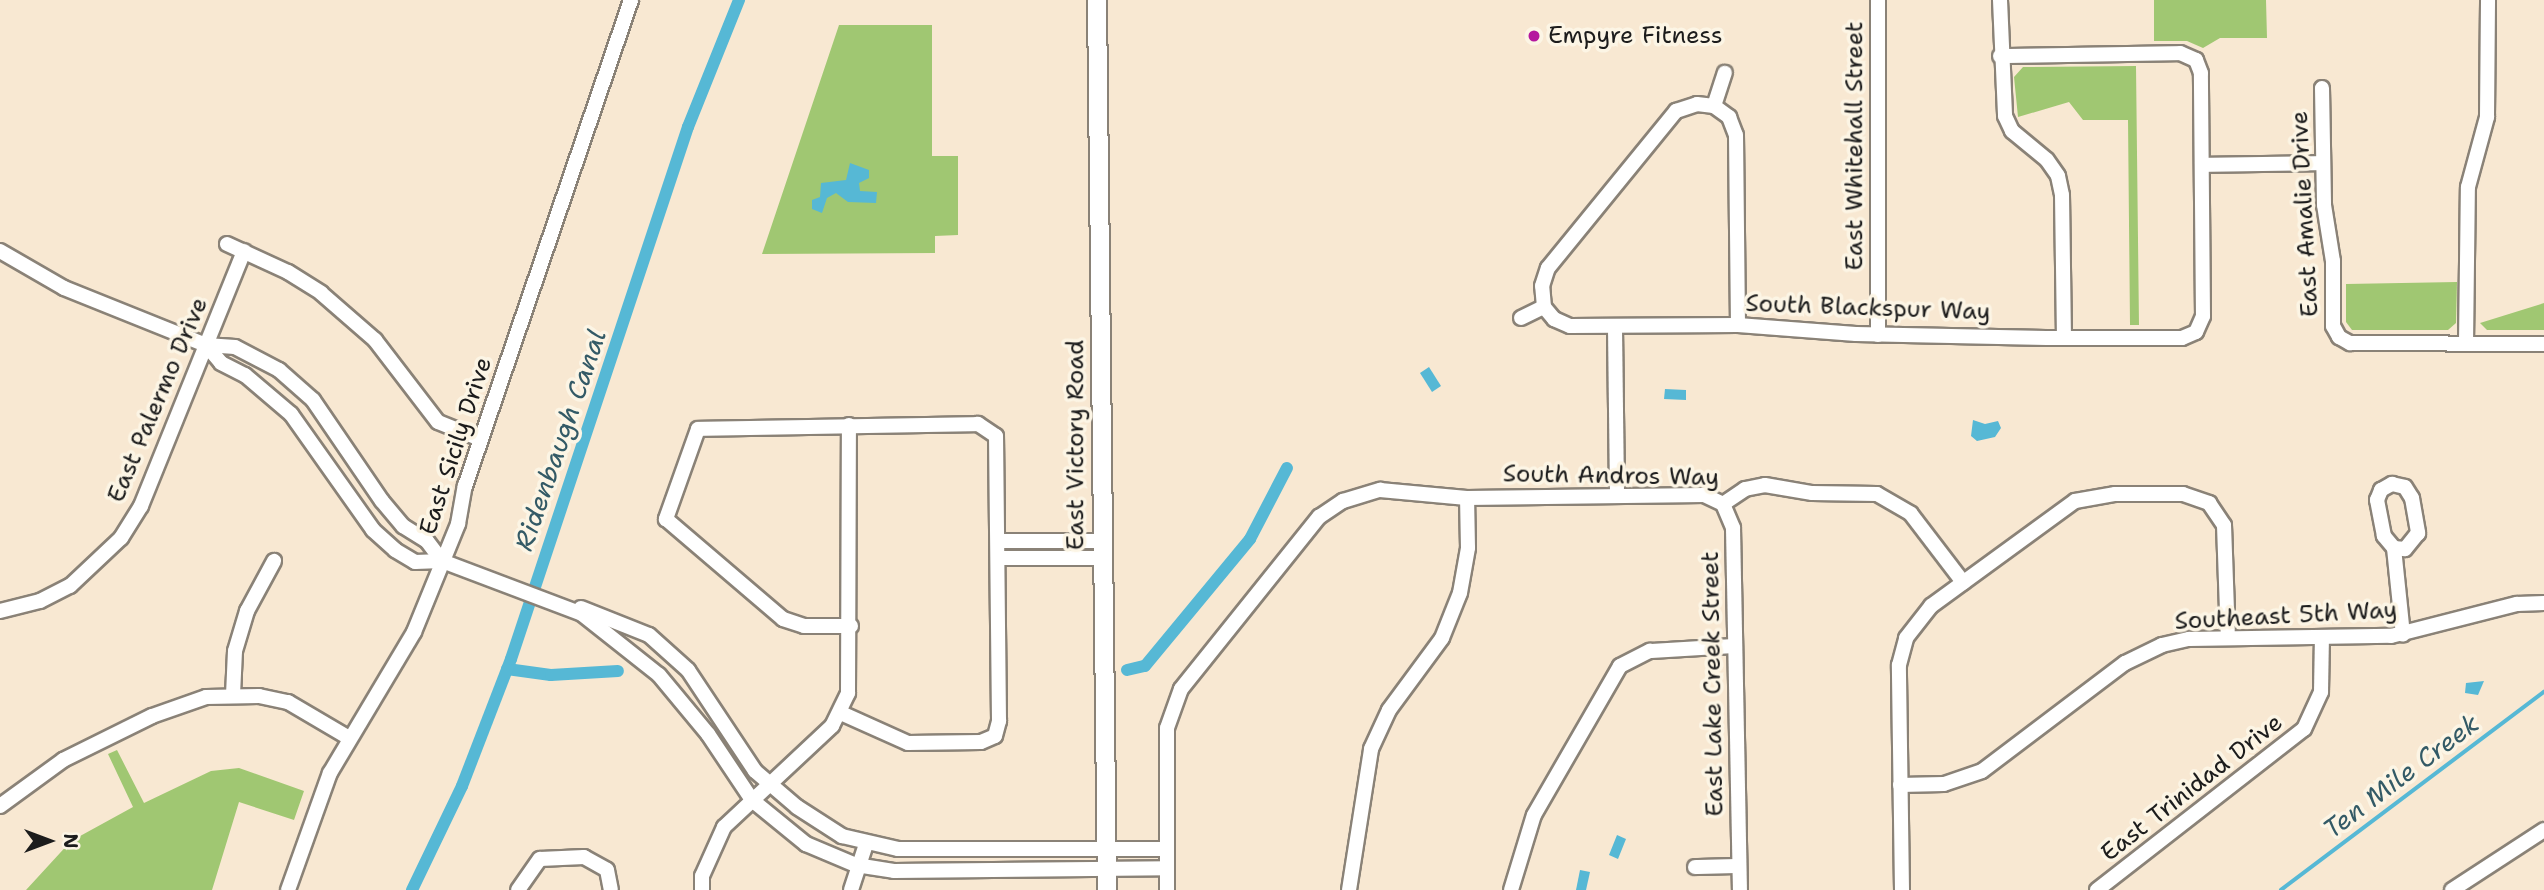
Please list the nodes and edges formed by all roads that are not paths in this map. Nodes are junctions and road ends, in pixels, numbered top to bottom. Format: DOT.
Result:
graph roads {
  1 [pos="631,0"];
  2 [pos="1097,0"];
  3 [pos="1878,0"];
  4 [pos="2000,0"];
  5 [pos="2488,0"];
  6 [pos="2000,56"];
  7 [pos="1725,72"];
  8 [pos="2322,88"];
  9 [pos="1714,106"];
  10 [pos="2323,163"];
  11 [pos="2202,165"];
  12 [pos="227,244"];
  13 [pos="0,251"];
  14 [pos="244,251"];
  15 [pos="1544,307"];
  16 [pos="1521,318"];
  17 [pos="1738,325"];
  18 [pos="1615,328"];
  19 [pos="1878,335"];
  20 [pos="2064,338"];
  21 [pos="2466,343"];
  22 [pos="2544,344"];
  23 [pos="206,345"];
  24 [pos="849,425"];
  25 [pos="480,439"];
  26 [pos="1617,496"];
  27 [pos="1468,498"];
  28 [pos="1723,504"];
  29 [pos="998,541"];
  30 [pos="2394,548"];
  31 [pos="1102,550"];
  32 [pos="998,558"];
  33 [pos="274,561"];
  34 [pos="442,561"];
  35 [pos="1963,582"];
  36 [pos="545,600"];
  37 [pos="2544,603"];
  38 [pos="0,611"];
  39 [pos="851,626"];
  40 [pos="2403,635"];
  41 [pos="2228,638"];
  42 [pos="2322,638"];
  43 [pos="1735,646"];
  44 [pos="233,695"];
  45 [pos="841,713"];
  46 [pos="349,738"];
  47 [pos="770,784"];
  48 [pos="1900,785"];
  49 [pos="752,800"];
  50 [pos="0,806"];
  51 [pos="2544,830"];
  52 [pos="866,844"];
  53 [pos="1106,849"];
  54 [pos="1167,849"];
  55 [pos="856,865"];
  56 [pos="1740,866"];
  57 [pos="1695,867"];
  58 [pos="1107,868"];
  59 [pos="1167,868"];
  60 [pos="288,890"];
  61 [pos="518,890"];
  62 [pos="611,890"];
  63 [pos="702,890"];
  64 [pos="852,890"];
  65 [pos="1107,890"];
  66 [pos="1167,890"];
  67 [pos="1349,890"];
  68 [pos="1511,890"];
  69 [pos="1740,890"];
  70 [pos="1902,890"];
  71 [pos="2097,890"];
  72 [pos="2452,890"];
  1 -- 25 [label="street, East Sicily Drive"];
  2 -- 31 [label="main road, East Victory Road"];
  3 -- 19 [label="street, East Whitehall Street"];
  4 -- 6 [label="street"];
  5 -- 21 [label="street"];
  6 -- 11 [label="street"];
  6 -- 20 [label="street"];
  7 -- 9 [label="street"];
  8 -- 10 [label="street, East Amalie Drive"];
  9 -- 15 [label="street"];
  9 -- 17 [label="street"];
  10 -- 11 [label="street"];
  10 -- 21 [label="street, East Amalie Drive"];
  11 -- 20 [label="street, South Blackspur Way"];
  12 -- 14 [label="street"];
  13 -- 23 [label="street"];
  14 -- 23 [label="street, East Palermo Drive"];
  14 -- 25 [label="street"];
  15 -- 16 [label="street"];
  15 -- 18 [label="street, South Blackspur Way"];
  17 -- 18 [label="street, South Blackspur Way"];
  17 -- 19 [label="street, South Blackspur Way"];
  18 -- 26 [label="street"];
  19 -- 20 [label="street, South Blackspur Way"];
  21 -- 22 [label="street"];
  23 -- 34 [label="street"];
  23 -- 34 [label="street"];
  23 -- 38 [label="street, East Palermo Drive"];
  24 -- 29 [label="street"];
  24 -- 39 [label="street"];
  24 -- 39 [label="street"];
  25 -- 34 [label="street, East Sicily Drive"];
  26 -- 27 [label="street, South Andros Way"];
  26 -- 28 [label="street, South Andros Way"];
  27 -- 54 [label="street, South Andros Way"];
  27 -- 67 [label="street"];
  28 -- 35 [label="street, South Andros Way"];
  28 -- 43 [label="street, East Lake Creek Street"];
  29 -- 31 [label="street"];
  29 -- 32 [label="street"];
  30 -- 40 [label="street"];
  31 -- 32 [label="street"];
  31 -- 53 [label="main road, East Victory Road"];
  32 -- 45 [label="street"];
  33 -- 44 [label="street"];
  34 -- 36 [label="street"];
  34 -- 46 [label="street, East Sicily Drive"];
  35 -- 41 [label="street"];
  35 -- 48 [label="street"];
  36 -- 47 [label="street"];
  36 -- 49 [label="street"];
  37 -- 40 [label="street, Southeast 5th Way"];
  39 -- 45 [label="street"];
  40 -- 42 [label="street, Southeast 5th Way"];
  41 -- 42 [label="street, Southeast 5th Way"];
  41 -- 48 [label="street, Southeast 5th Way"];
  42 -- 71 [label="street, East Trinidad Drive"];
  43 -- 56 [label="street, East Lake Creek Street"];
  43 -- 68 [label="street"];
  44 -- 46 [label="street"];
  44 -- 50 [label="street"];
  45 -- 47 [label="street"];
  46 -- 60 [label="street, East Sicily Drive"];
  47 -- 49 [label="street"];
  47 -- 52 [label="street"];
  48 -- 70 [label="street"];
  49 -- 55 [label="street"];
  49 -- 63 [label="street"];
  51 -- 72 [label="street"];
  52 -- 53 [label="street"];
  52 -- 55 [label="street"];
  53 -- 54 [label="street"];
  53 -- 58 [label="main road, East Victory Road"];
  54 -- 59 [label="street"];
  55 -- 58 [label="street"];
  55 -- 64 [label="street"];
  56 -- 57 [label="street"];
  56 -- 69 [label="street, East Lake Creek Street"];
  58 -- 59 [label="street"];
  58 -- 65 [label="main road, East Victory Road"];
  59 -- 66 [label="street"];
  61 -- 62 [label="street"];
}
